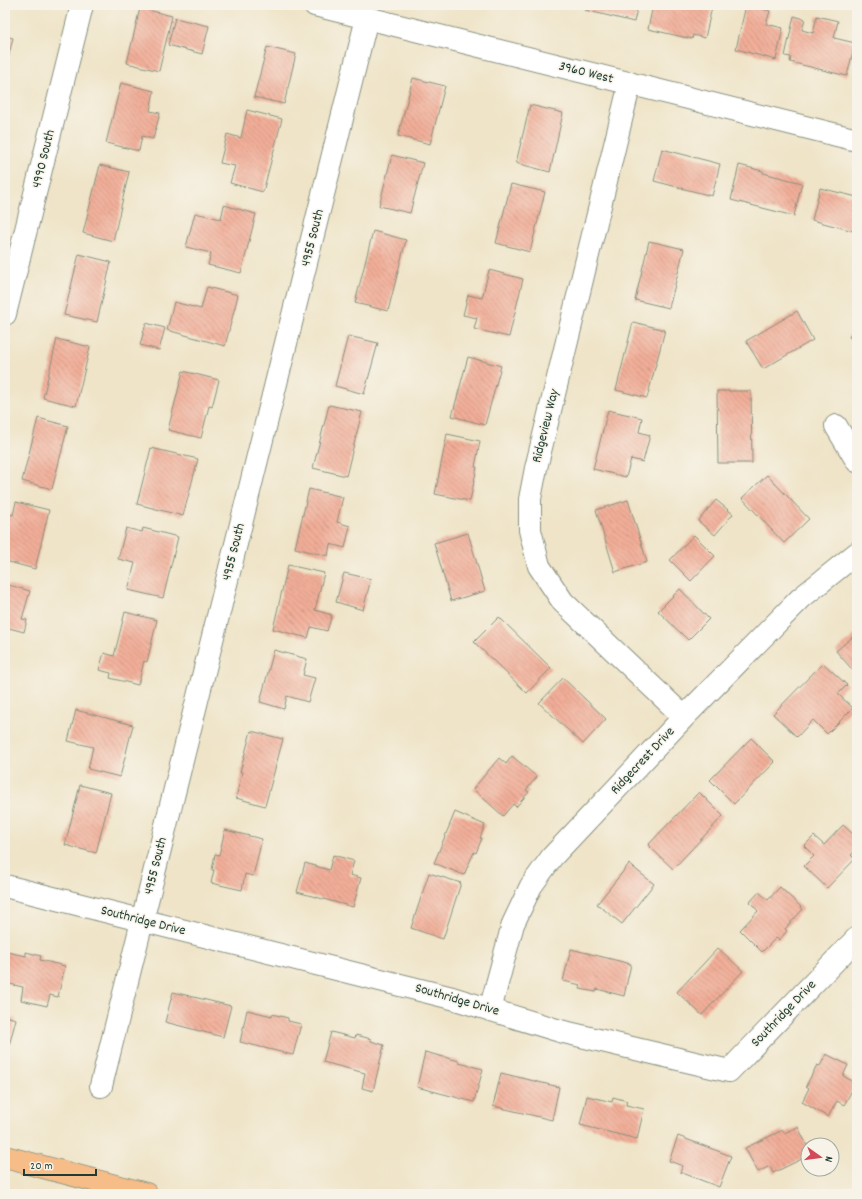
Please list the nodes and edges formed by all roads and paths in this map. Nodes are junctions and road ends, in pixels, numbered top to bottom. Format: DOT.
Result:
graph roads {
  1 [pos="82,5"];
  2 [pos="315,5"];
  3 [pos="367,18"];
  4 [pos="630,84"];
  5 [pos="857,140"];
  6 [pos="5,314"];
  7 [pos="836,426"];
  8 [pos="857,461"];
  9 [pos="857,553"];
  10 [pos="684,716"];
  11 [pos="5,886"];
  12 [pos="142,921"];
  13 [pos="857,938"];
  14 [pos="490,1010"];
  15 [pos="101,1086"];
  16 [pos="5,1157"];
  17 [pos="146,1194"];
  1 -- 6 [label="street, 4990 South"];
  2 -- 3 [label="street, 3960 West"];
  3 -- 4 [label="street, 3960 West"];
  3 -- 12 [label="street, 4955 South"];
  4 -- 5 [label="street, 3960 West"];
  4 -- 10 [label="street, Ridgeview Way"];
  7 -- 8 [label="street"];
  9 -- 10 [label="street, Ridgecrest Drive"];
  10 -- 14 [label="street, Ridgecrest Drive"];
  11 -- 12 [label="street, Southridge Drive"];
  12 -- 14 [label="street, Southridge Drive"];
  12 -- 15 [label="street, 4955 South"];
  13 -- 14 [label="street, Southridge Drive"];
  16 -- 17 [label="highway"];
}
